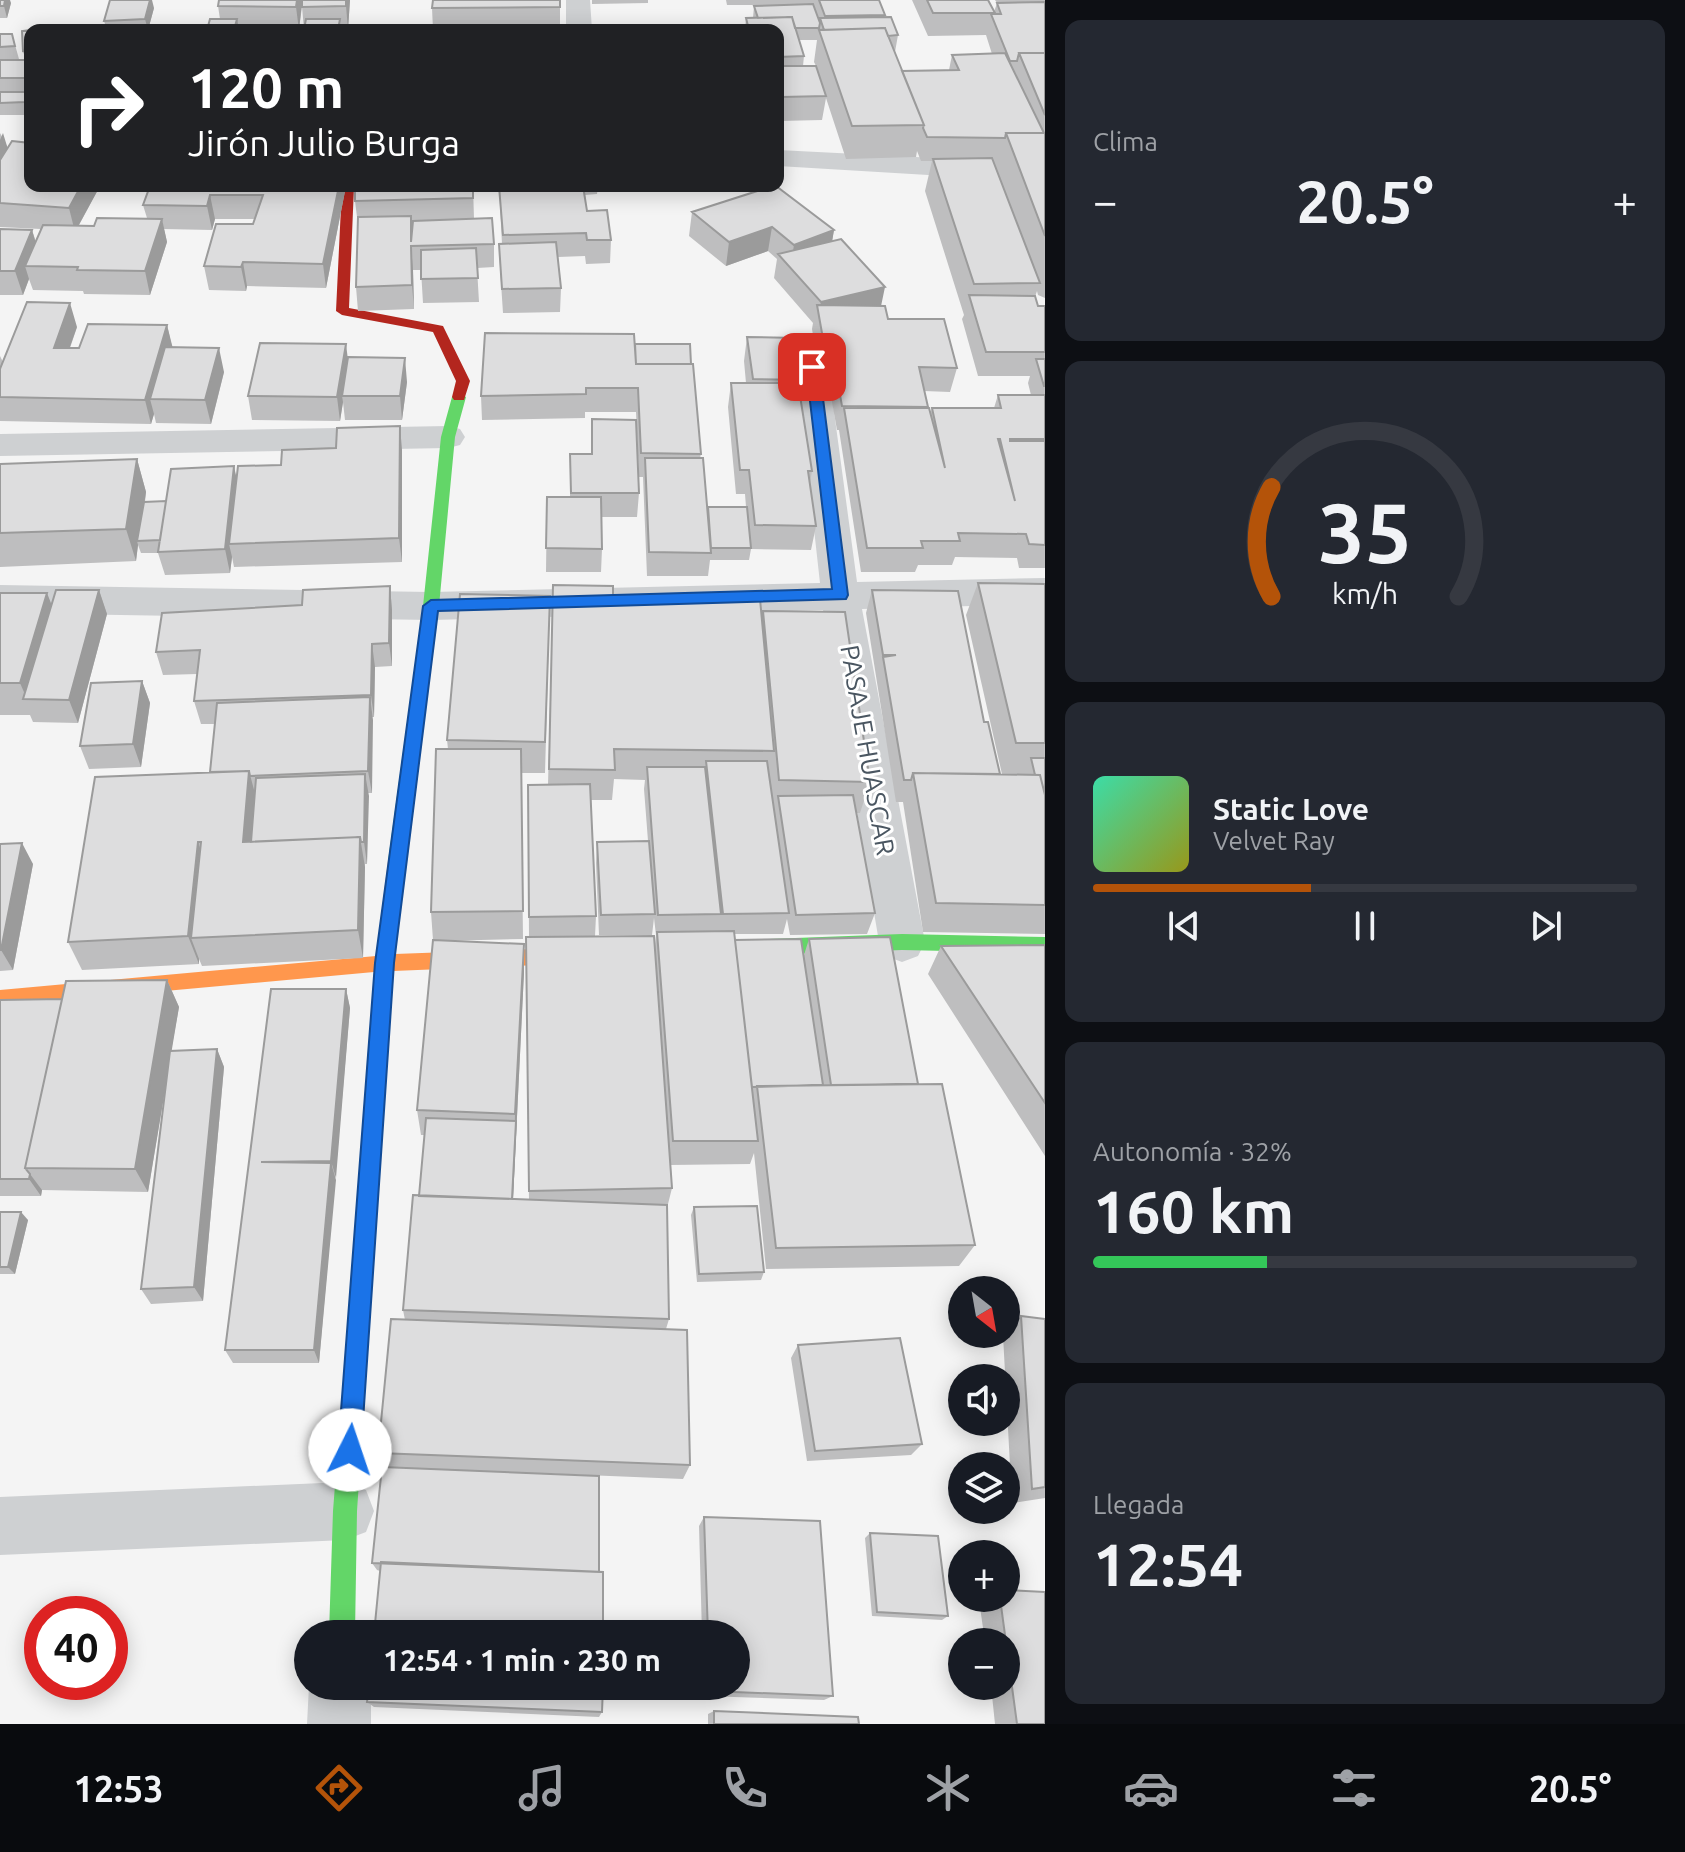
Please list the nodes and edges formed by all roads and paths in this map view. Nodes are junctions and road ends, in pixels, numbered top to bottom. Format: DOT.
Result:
graph roads {
  1 [pos="578,0"];
  2 [pos="579,24"];
  3 [pos="784,158"];
  4 [pos="1045,168"];
  5 [pos="348,192"];
  6 [pos="812,367"];
  7 [pos="448,437"];
  8 [pos="0,445"];
  9 [pos="1045,591"];
  10 [pos="840,595"];
  11 [pos="0,599"];
  12 [pos="431,606"];
  13 [pos="902,942"];
  14 [pos="1045,945"];
  15 [pos="729,949"];
  16 [pos="604,954"];
  17 [pos="384,963"];
  18 [pos="0,998"];
  19 [pos="345,1511"];
  20 [pos="0,1526"];
  21 [pos="342,1620"];
  22 [pos="340,1700"];
  23 [pos="339,1724"];
  1 -- 2 [label="street"];
  3 -- 4 [label="street"];
  5 -- 7 [label="street"];
  6 -- 10 [label="street, PASAJE HUASCAR"];
  7 -- 8 [label="street"];
  7 -- 12 [label="street"];
  9 -- 10 [label="street"];
  10 -- 12 [label="street"];
  10 -- 13 [label="street, PASAJE HUASCAR"];
  11 -- 12 [label="street"];
  12 -- 17 [label="street"];
  13 -- 14 [label="street"];
  13 -- 15 [label="street"];
  16 -- 17 [label="street"];
  17 -- 18 [label="street"];
  17 -- 19 [label="street"];
  19 -- 20 [label="street"];
  19 -- 21 [label="street"];
  22 -- 23 [label="street"];
}
